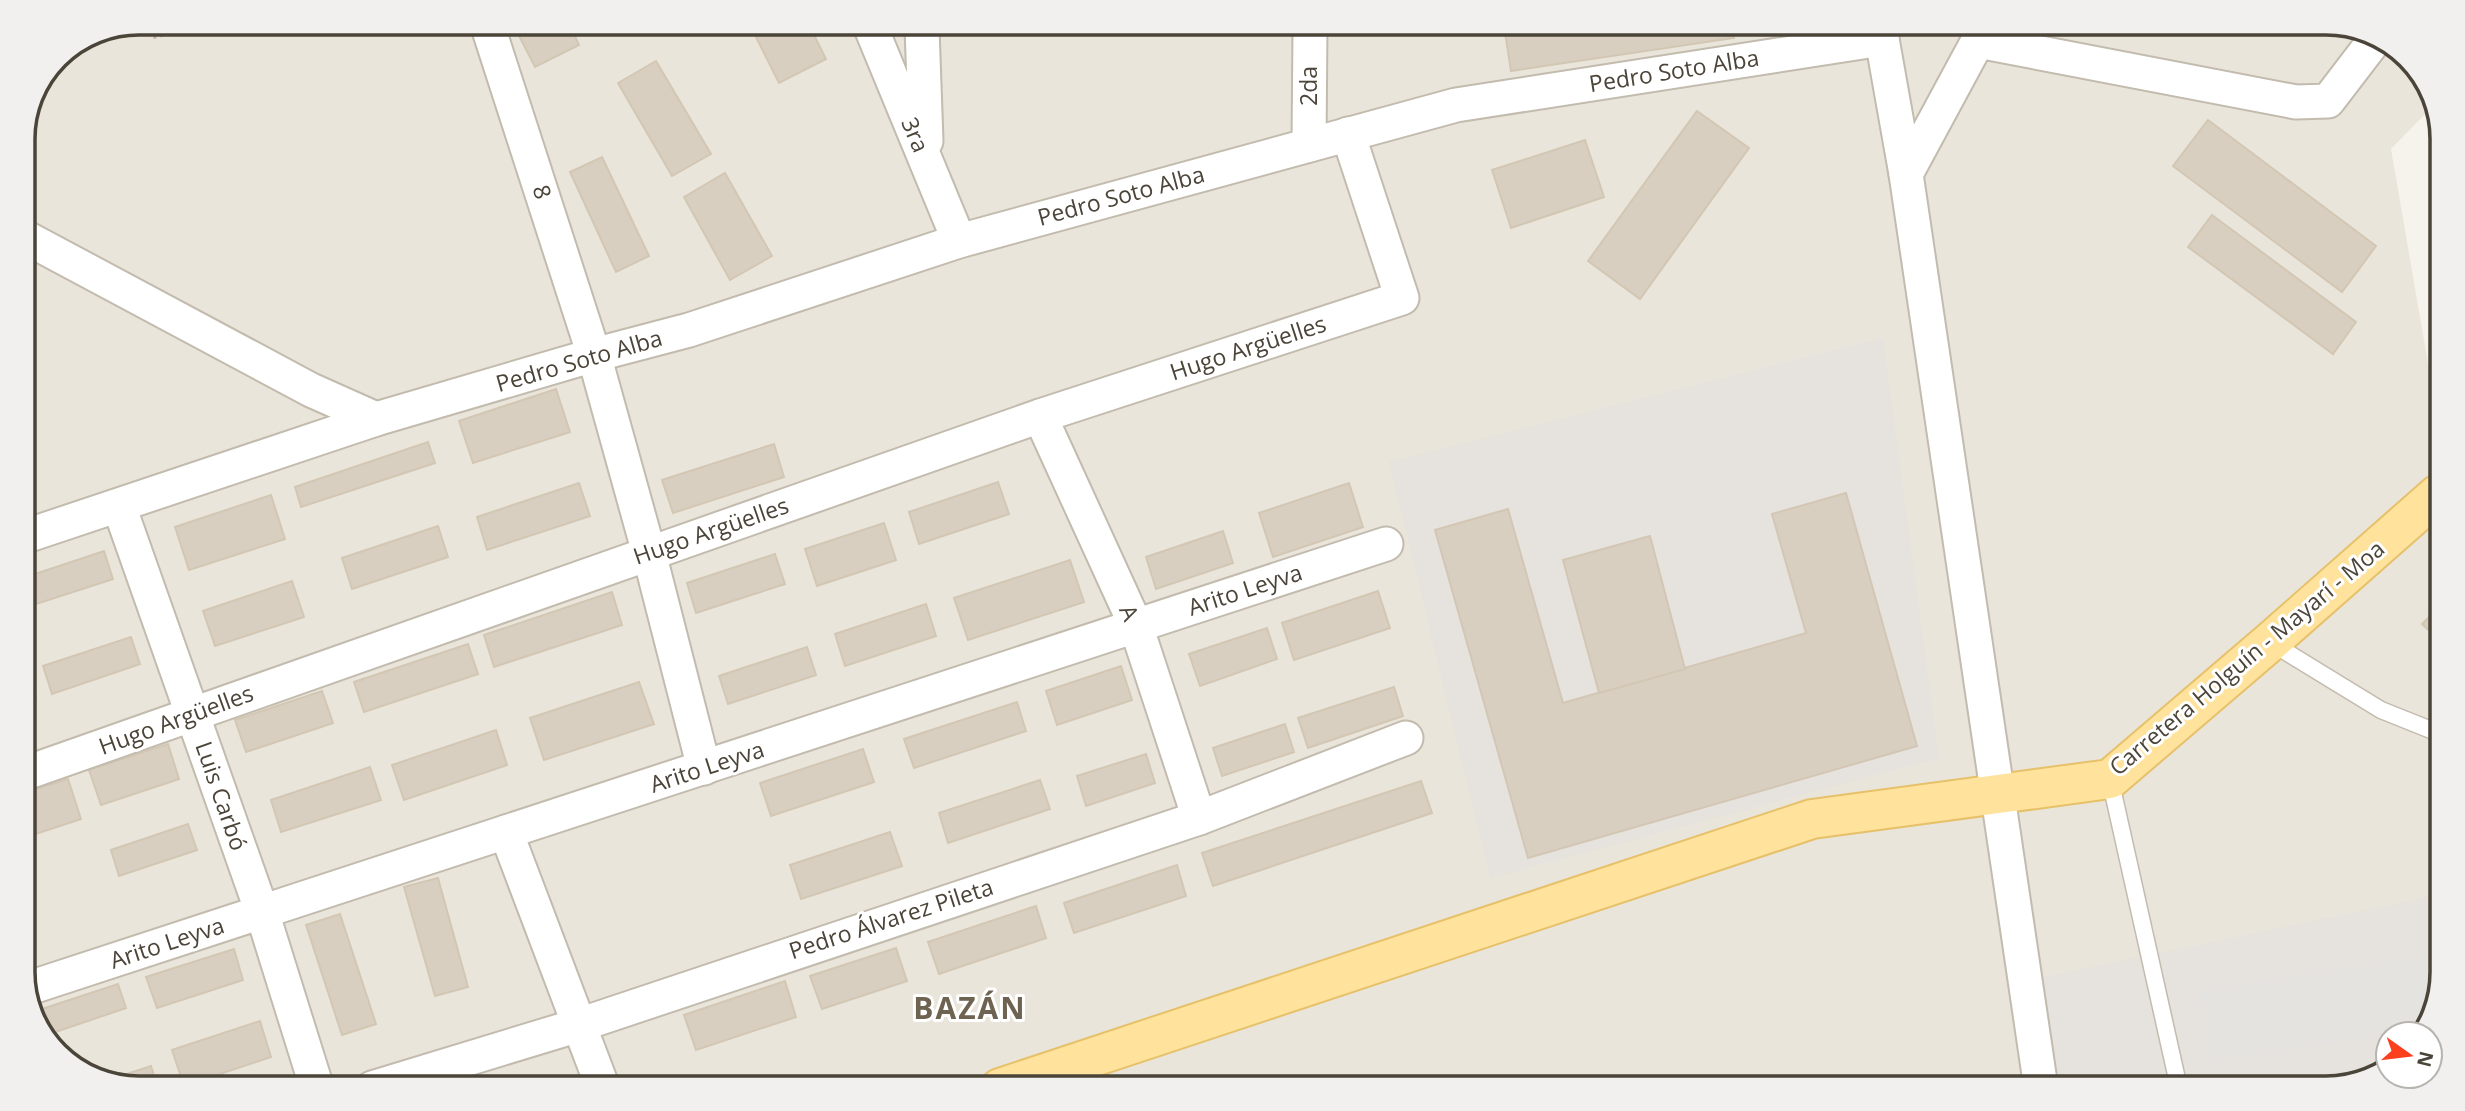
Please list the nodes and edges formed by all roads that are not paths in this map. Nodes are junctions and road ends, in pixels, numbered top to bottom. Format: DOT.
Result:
graph roads {
  1 [pos="491,35"];
  2 [pos="873,35"];
  3 [pos="922,35"];
  4 [pos="1310,35"];
  5 [pos="1862,35"];
  6 [pos="1880,35"];
  7 [pos="1981,35"];
  8 [pos="1991,35"];
  9 [pos="2371,45"];
  10 [pos="1348,134"];
  11 [pos="1309,145"];
  12 [pos="926,163"];
  13 [pos="1906,174"];
  14 [pos="959,241"];
  15 [pos="35,242"];
  16 [pos="594,355"];
  17 [pos="1040,416"];
  18 [pos="376,419"];
  19 [pos="2430,501"];
  20 [pos="119,506"];
  21 [pos="35,533"];
  22 [pos="1387,544"];
  23 [pos="649,553"];
  24 [pos="1136,626"];
  25 [pos="2270,642"];
  26 [pos="192,714"];
  27 [pos="2430,730"];
  28 [pos="1406,738"];
  29 [pos="704,768"];
  30 [pos="35,770"];
  31 [pos="2110,779"];
  32 [pos="1998,794"];
  33 [pos="1199,818"];
  34 [pos="506,832"];
  35 [pos="262,912"];
  36 [pos="36,986"];
  37 [pos="579,1025"];
  38 [pos="313,1076"];
  39 [pos="411,1076"];
  40 [pos="598,1076"];
  41 [pos="1036,1076"];
  42 [pos="2039,1076"];
  43 [pos="2176,1076"];
  1 -- 16 [label="street, 8"];
  2 -- 12 [label="street, 3ra"];
  3 -- 12 [label="street"];
  4 -- 11 [label="street, 2da"];
  5 -- 10 [label="street, Pedro Soto Alba"];
  6 -- 13 [label="street"];
  7 -- 13 [label="street"];
  8 -- 9 [label="street"];
  10 -- 11 [label="street, Pedro Soto Alba"];
  10 -- 17 [label="street, Hugo Argüelles"];
  11 -- 14 [label="street, Pedro Soto Alba"];
  12 -- 14 [label="street, 3ra"];
  13 -- 32 [label="street"];
  14 -- 16 [label="street, Pedro Soto Alba"];
  15 -- 18 [label="street"];
  16 -- 18 [label="street, Pedro Soto Alba"];
  16 -- 23 [label="street, 8"];
  17 -- 23 [label="street, Hugo Argüelles"];
  17 -- 24 [label="street, A"];
  18 -- 20 [label="street, Pedro Soto Alba"];
  19 -- 25 [label="main road, Carretera Holguín - Mayarí - Moa"];
  20 -- 21 [label="street, Pedro Soto Alba"];
  20 -- 26 [label="street, Luis Carbó"];
  22 -- 24 [label="street, Arito Leyva"];
  23 -- 26 [label="street, Hugo Argüelles"];
  23 -- 29 [label="street, 8"];
  24 -- 29 [label="street, Arito Leyva"];
  24 -- 33 [label="street, A"];
  25 -- 27 [label="lane"];
  25 -- 31 [label="main road, Carretera Holguín - Mayarí - Moa"];
  26 -- 30 [label="street, Hugo Argüelles"];
  26 -- 35 [label="street, Luis Carbó"];
  28 -- 33 [label="street, Pedro Álvarez Pileta"];
  29 -- 34 [label="street, Arito Leyva"];
  31 -- 32 [label="main road, Carretera Holguín - Mayarí - Moa"];
  31 -- 43 [label="lane"];
  32 -- 41 [label="main road, Carretera Holguín - Mayarí - Moa"];
  32 -- 42 [label="street"];
  33 -- 37 [label="street, Pedro Álvarez Pileta"];
  34 -- 35 [label="street, Arito Leyva"];
  34 -- 37 [label="street"];
  35 -- 36 [label="street, Arito Leyva"];
  35 -- 38 [label="street, Luis Carbó"];
  37 -- 39 [label="street, Pedro Álvarez Pileta"];
  37 -- 40 [label="street"];
}
